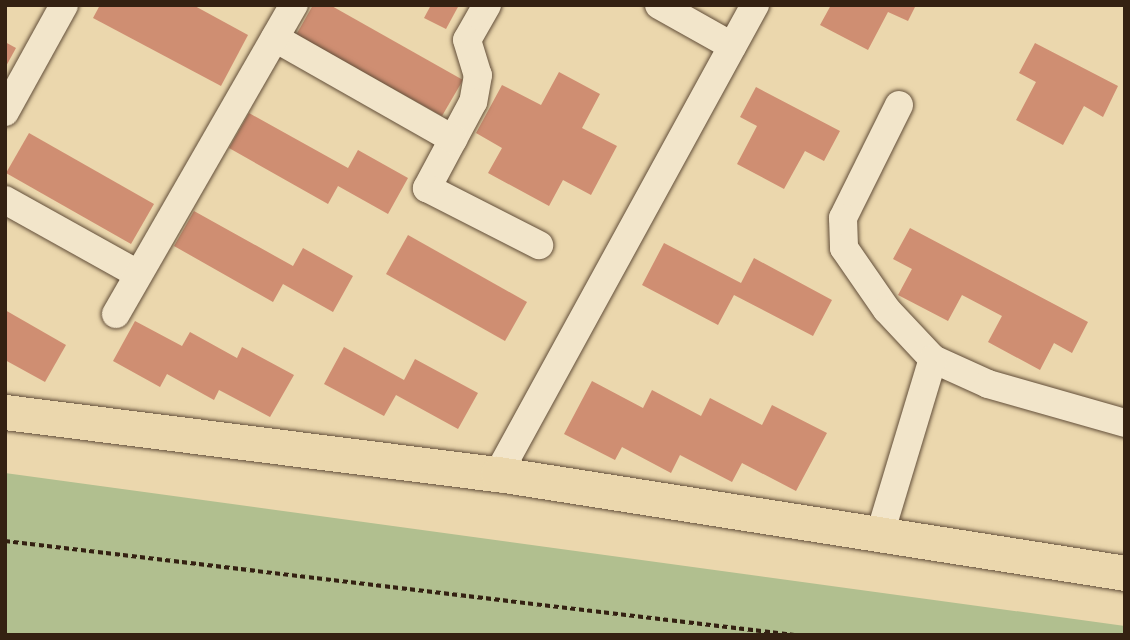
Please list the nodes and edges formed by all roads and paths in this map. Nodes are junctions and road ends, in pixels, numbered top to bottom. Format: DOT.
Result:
graph roads {
  1 [pos="64,5"];
  2 [pos="293,5"];
  3 [pos="486,5"];
  4 [pos="659,5"];
  5 [pos="755,5"];
  6 [pos="275,38"];
  7 [pos="732,46"];
  8 [pos="899,105"];
  9 [pos="5,112"];
  10 [pos="453,139"];
  11 [pos="5,201"];
  12 [pos="539,245"];
  13 [pos="138,274"];
  14 [pos="116,314"];
  15 [pos="933,359"];
  16 [pos="5,412"];
  17 [pos="1125,423"];
  18 [pos="498,474"];
  19 [pos="880,534"];
  20 [pos="5,541"];
  21 [pos="1125,573"];
  22 [pos="794,635"];
  1 -- 9 [label="street"];
  2 -- 6 [label="street"];
  3 -- 10 [label="street"];
  4 -- 7 [label="street"];
  5 -- 7 [label="street"];
  6 -- 10 [label="street"];
  6 -- 13 [label="street"];
  7 -- 18 [label="street"];
  8 -- 15 [label="street"];
  10 -- 12 [label="street"];
  11 -- 13 [label="street"];
  13 -- 14 [label="street"];
  15 -- 17 [label="street"];
  15 -- 19 [label="street"];
  16 -- 18 [label="main road"];
  18 -- 19 [label="main road"];
  19 -- 21 [label="main road"];
  20 -- 22 [label="path"];
}
